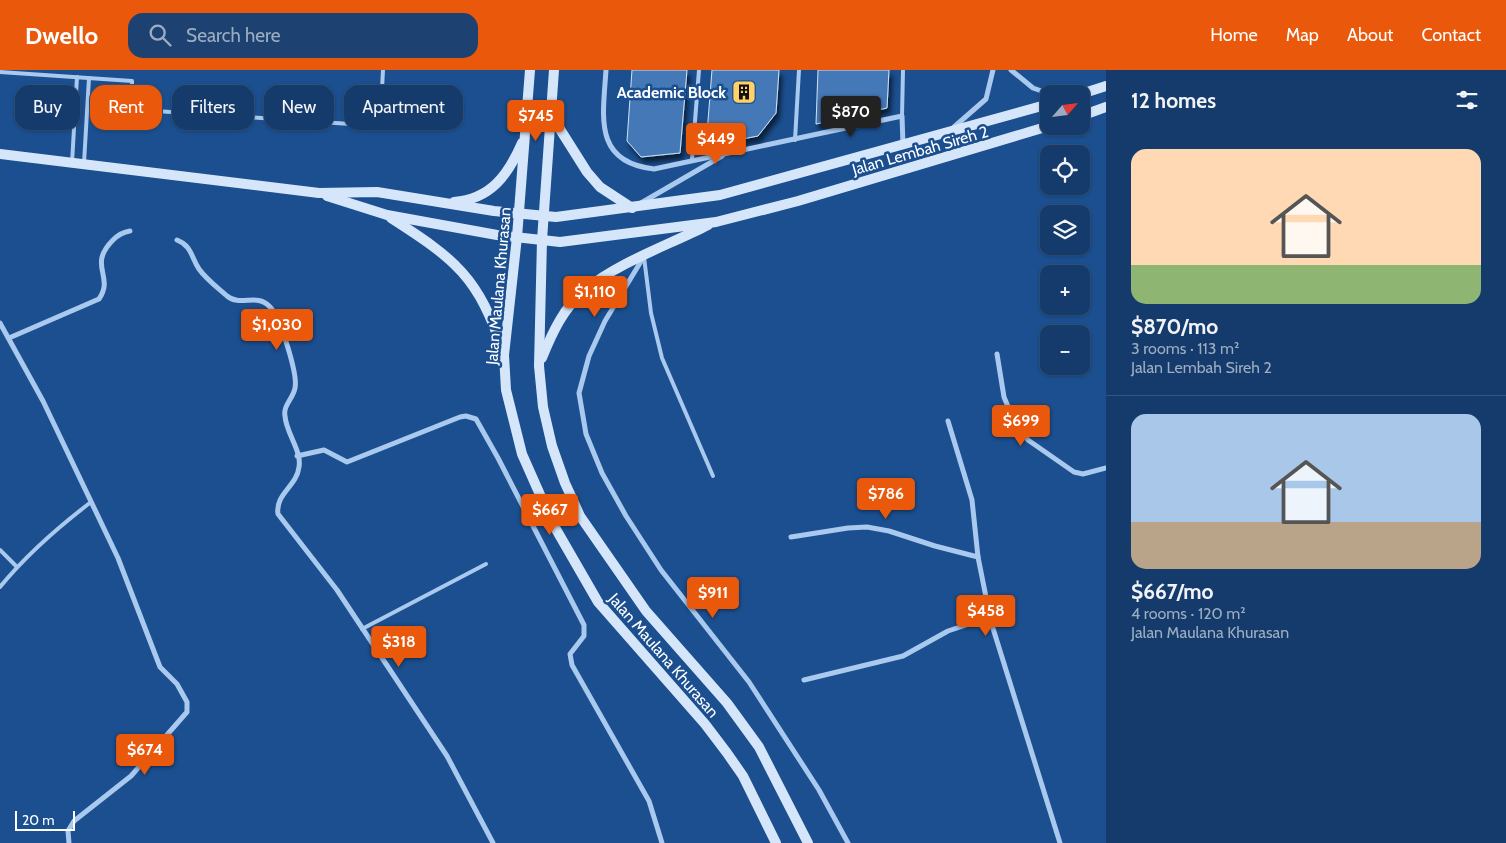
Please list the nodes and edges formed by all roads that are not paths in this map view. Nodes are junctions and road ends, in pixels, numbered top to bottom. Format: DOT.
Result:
graph roads {
  1 [pos="384,70"];
  2 [pos="530,70"];
  3 [pos="554,70"];
  4 [pos="606,70"];
  5 [pos="699,70"];
  6 [pos="799,70"];
  7 [pos="903,70"];
  8 [pos="993,70"];
  9 [pos="1011,70"];
  10 [pos="0,72"];
  11 [pos="77,77"];
  12 [pos="89,78"];
  13 [pos="1106,86"];
  14 [pos="1040,90"];
  15 [pos="1090,91"];
  16 [pos="1040,107"];
  17 [pos="1106,108"];
  18 [pos="1090,113"];
  19 [pos="551,115"];
  20 [pos="902,116"];
  21 [pos="1040,129"];
  22 [pos="946,134"];
  23 [pos="525,136"];
  24 [pos="796,140"];
  25 [pos="903,145"];
  26 [pos="726,153"];
  27 [pos="0,154"];
  28 [pos="692,160"];
  29 [pos="72,163"];
  30 [pos="84,164"];
  31 [pos="319,193"];
  32 [pos="441,203"];
  33 [pos="632,208"];
  34 [pos="519,214"];
  35 [pos="386,215"];
  36 [pos="544,216"];
  37 [pos="716,222"];
  38 [pos="130,231"];
  39 [pos="517,237"];
  40 [pos="177,240"];
  41 [pos="542,240"];
  42 [pos="644,257"];
  43 [pos="0,323"];
  44 [pos="9,338"];
  45 [pos="997,354"];
  46 [pos="504,355"];
  47 [pos="539,366"];
  48 [pos="948,421"];
  49 [pos="297,456"];
  50 [pos="1106,468"];
  51 [pos="713,476"];
  52 [pos="91,502"];
  53 [pos="791,538"];
  54 [pos="0,550"];
  55 [pos="978,557"];
  56 [pos="486,564"];
  57 [pos="16,566"];
  58 [pos="0,587"];
  59 [pos="991,622"];
  60 [pos="362,629"];
  61 [pos="804,680"];
  62 [pos="69,843"];
  63 [pos="493,843"];
  64 [pos="662,843"];
  65 [pos="776,843"];
  66 [pos="808,843"];
  67 [pos="848,843"];
  68 [pos="1060,843"];
  1 -- 12 [label="lane"];
  2 -- 23 [label="street, Jalan Maulana Khurasan"];
  3 -- 19 [label="street, Jalan Maulana Khurasan"];
  4 -- 28 [label="street"];
  5 -- 28 [label="lane"];
  6 -- 24 [label="lane"];
  7 -- 20 [label="lane"];
  8 -- 22 [label="street"];
  9 -- 14 [label="street"];
  10 -- 11 [label="lane"];
  11 -- 12 [label="lane"];
  11 -- 29 [label="lane"];
  12 -- 30 [label="lane"];
  13 -- 15 [label="street"];
  16 -- 22 [label="street"];
  17 -- 18 [label="street"];
  19 -- 33 [label="street"];
  19 -- 36 [label="street, Jalan Maulana Khurasan"];
  20 -- 24 [label="street"];
  20 -- 25 [label="street"];
  21 -- 37 [label="street, Jalan Lembah Sireh 2"];
  22 -- 25 [label="street"];
  23 -- 32 [label="street"];
  23 -- 34 [label="street, Jalan Maulana Khurasan"];
  24 -- 26 [label="street"];
  25 -- 33 [label="street"];
  26 -- 28 [label="street"];
  26 -- 33 [label="street"];
  27 -- 29 [label="street"];
  29 -- 30 [label="street"];
  30 -- 31 [label="street"];
  31 -- 32 [label="street"];
  31 -- 35 [label="street"];
  32 -- 34 [label="street"];
  33 -- 36 [label="street"];
  34 -- 36 [label="street"];
  34 -- 39 [label="street, Jalan Maulana Khurasan"];
  35 -- 39 [label="street"];
  35 -- 46 [label="street"];
  36 -- 41 [label="street, Jalan Maulana Khurasan"];
  37 -- 41 [label="street"];
  37 -- 42 [label="street"];
  38 -- 44 [label="street"];
  39 -- 41 [label="street"];
  39 -- 46 [label="street, Jalan Maulana Khurasan"];
  40 -- 49 [label="street"];
  41 -- 47 [label="street, Jalan Maulana Khurasan"];
  42 -- 47 [label="street"];
  42 -- 51 [label="lane"];
  42 -- 67 [label="street"];
  43 -- 44 [label="street"];
  44 -- 52 [label="street"];
  45 -- 50 [label="street"];
  46 -- 65 [label="street, Jalan Maulana Khurasan"];
  47 -- 66 [label="street, Jalan Maulana Khurasan"];
  48 -- 55 [label="street"];
  49 -- 60 [label="street"];
  49 -- 64 [label="street"];
  52 -- 57 [label="lane"];
  52 -- 62 [label="street"];
  53 -- 55 [label="street"];
  54 -- 57 [label="lane"];
  55 -- 59 [label="street"];
  56 -- 60 [label="lane"];
  57 -- 58 [label="lane"];
  59 -- 61 [label="street"];
  59 -- 68 [label="street"];
  60 -- 63 [label="street"];
}
